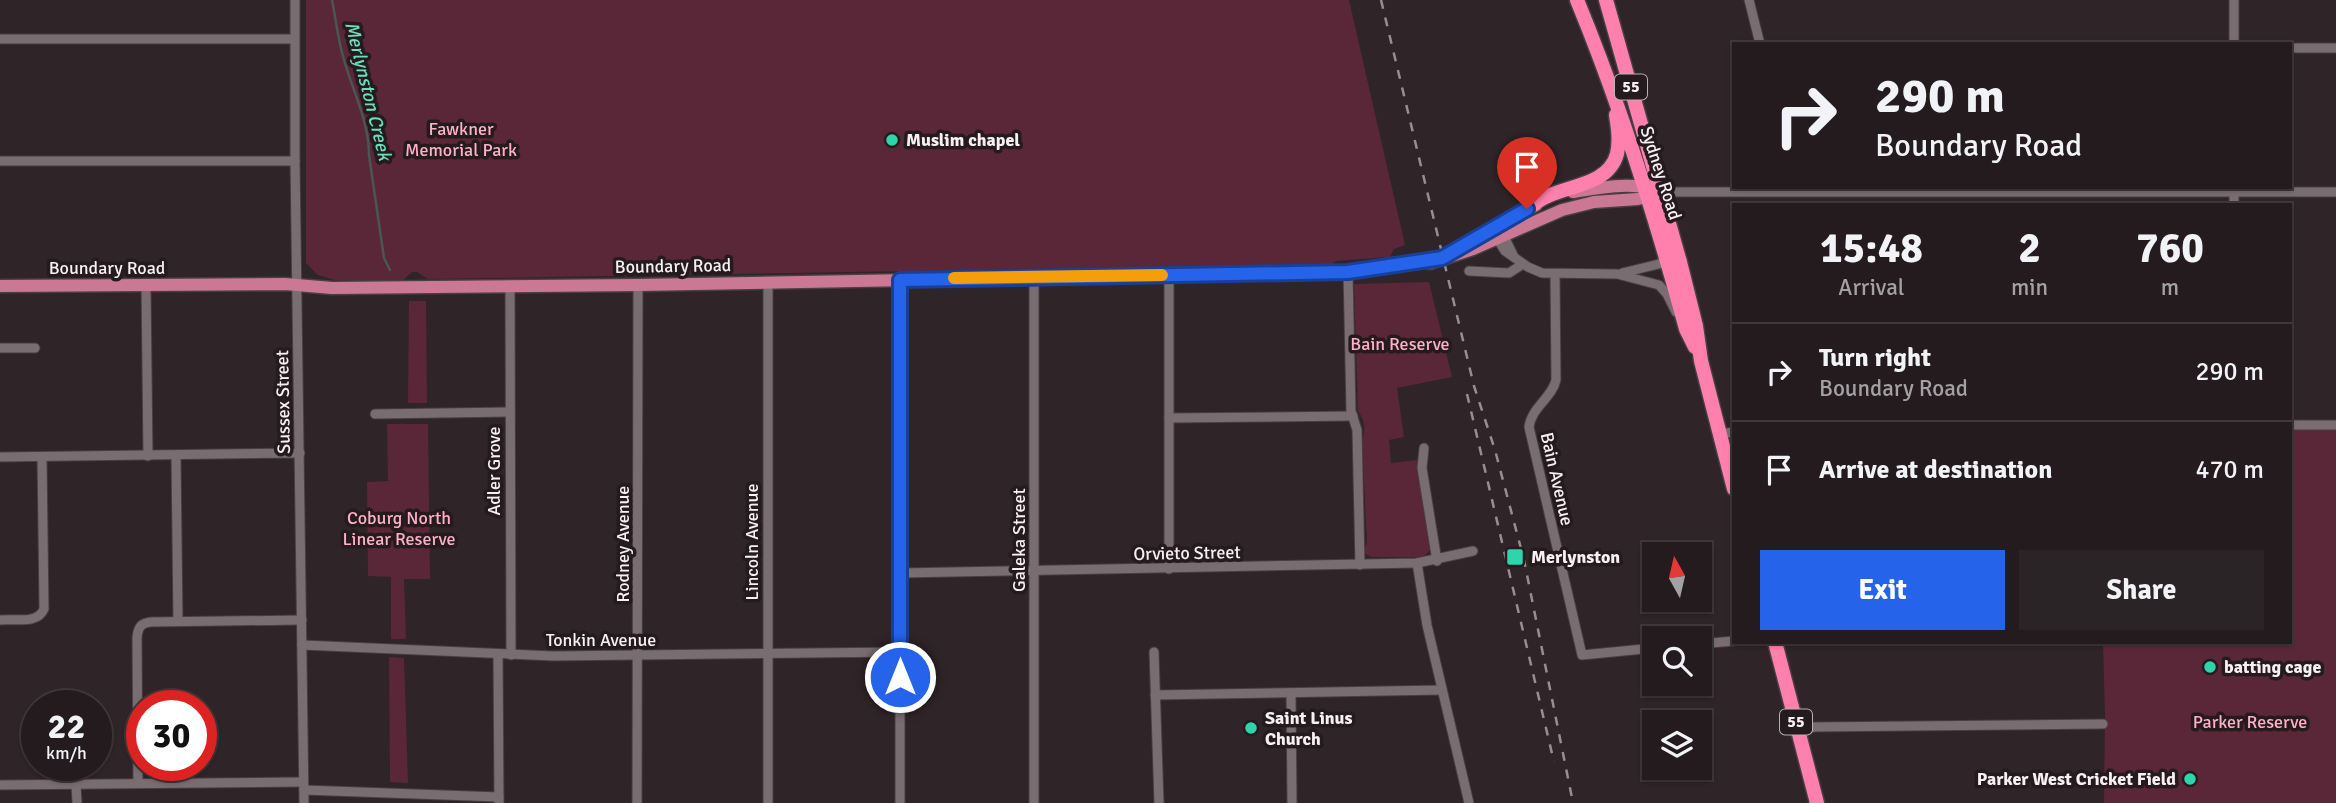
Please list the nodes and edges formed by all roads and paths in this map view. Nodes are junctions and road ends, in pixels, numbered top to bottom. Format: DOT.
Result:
graph roads {
  1 [pos="295,0"];
  2 [pos="1577,0"];
  3 [pos="1606,0"];
  4 [pos="1749,0"];
  5 [pos="2234,0"];
  6 [pos="0,39"];
  7 [pos="295,39"];
  8 [pos="1760,42"];
  9 [pos="2234,42"];
  10 [pos="2292,48"];
  11 [pos="2336,48"];
  12 [pos="1614,93"];
  13 [pos="0,160"];
  14 [pos="295,161"];
  15 [pos="2234,189"];
  16 [pos="1652,192"];
  17 [pos="2336,192"];
  18 [pos="1800,194"];
  19 [pos="1527,209"];
  20 [pos="1498,232"];
  21 [pos="1514,257"];
  22 [pos="1667,259"];
  23 [pos="1523,264"];
  24 [pos="1469,271"];
  25 [pos="1348,272"];
  26 [pos="1500,273"];
  27 [pos="1555,274"];
  28 [pos="1616,274"];
  29 [pos="1168,275"];
  30 [pos="1034,277"];
  31 [pos="900,280"];
  32 [pos="768,282"];
  33 [pos="146,285"];
  34 [pos="298,285"];
  35 [pos="638,285"];
  36 [pos="0,286"];
  37 [pos="510,286"];
  38 [pos="1686,329"];
  39 [pos="0,348"];
  40 [pos="35,348"];
  41 [pos="1701,361"];
  42 [pos="510,412"];
  43 [pos="375,414"];
  44 [pos="1353,416"];
  45 [pos="1168,418"];
  46 [pos="2292,425"];
  47 [pos="2336,425"];
  48 [pos="1727,433"];
  49 [pos="1424,448"];
  50 [pos="300,453"];
  51 [pos="148,456"];
  52 [pos="176,456"];
  53 [pos="0,457"];
  54 [pos="42,457"];
  55 [pos="1732,473"];
  56 [pos="1473,551"];
  57 [pos="1437,561"];
  58 [pos="1417,564"];
  59 [pos="1360,565"];
  60 [pos="1169,569"];
  61 [pos="1035,571"];
  62 [pos="901,573"];
  63 [pos="0,620"];
  64 [pos="302,620"];
  65 [pos="178,621"];
  66 [pos="1732,641"];
  67 [pos="1712,643"];
  68 [pos="1776,644"];
  69 [pos="302,645"];
  70 [pos="1642,649"];
  71 [pos="900,652"];
  72 [pos="1154,652"];
  73 [pos="498,654"];
  74 [pos="768,654"];
  75 [pos="511,655"];
  76 [pos="638,656"];
  77 [pos="1442,690"];
  78 [pos="1291,694"];
  79 [pos="1155,695"];
  80 [pos="2103,724"];
  81 [pos="1798,730"];
  82 [pos="138,783"];
  83 [pos="76,784"];
  84 [pos="0,785"];
  85 [pos="304,786"];
  86 [pos="499,800"];
  87 [pos="77,803"];
  88 [pos="304,803"];
  89 [pos="638,803"];
  90 [pos="768,803"];
  91 [pos="900,803"];
  92 [pos="1034,803"];
  93 [pos="1159,803"];
  94 [pos="1292,803"];
  95 [pos="1469,803"];
  96 [pos="1817,803"];
  1 -- 7 [label="street, Sussex Street"];
  2 -- 12 [label="highway, Sydney Road / 55"];
  3 -- 16 [label="highway, Sydney Road / 55"];
  4 -- 8 [label="street"];
  5 -- 9 [label="street"];
  6 -- 7 [label="street"];
  7 -- 14 [label="street, Sussex Street"];
  10 -- 11 [label="street"];
  12 -- 16 [label="highway, Sydney Road / 55"];
  12 -- 19 [label="highway"];
  13 -- 14 [label="street"];
  14 -- 34 [label="street, Sussex Street"];
  15 -- 17 [label="street"];
  15 -- 18 [label="street"];
  16 -- 18 [label="street"];
  16 -- 19 [label="main road, Boundary Road"];
  16 -- 20 [label="main road, Boundary Road"];
  16 -- 22 [label="highway, Sydney Road / 55"];
  16 -- 41 [label="highway, Sydney Road / 55"];
  19 -- 20 [label="main road, Boundary Road"];
  20 -- 21 [label="street"];
  20 -- 25 [label="main road, Boundary Road"];
  21 -- 23 [label="street"];
  21 -- 26 [label="street"];
  22 -- 28 [label="street"];
  22 -- 38 [label="highway, Sydney Road / 55"];
  23 -- 26 [label="street"];
  23 -- 27 [label="street"];
  24 -- 26 [label="street"];
  25 -- 29 [label="main road, Boundary Road"];
  25 -- 44 [label="street"];
  27 -- 28 [label="street"];
  27 -- 70 [label="street, Bain Avenue"];
  28 -- 38 [label="street"];
  29 -- 30 [label="main road, Boundary Road"];
  29 -- 45 [label="street"];
  30 -- 31 [label="main road, Boundary Road"];
  30 -- 61 [label="street, Galeka Street"];
  31 -- 32 [label="main road, Boundary Road"];
  31 -- 62 [label="street"];
  32 -- 35 [label="main road, Boundary Road"];
  32 -- 74 [label="street, Lincoln Avenue"];
  33 -- 34 [label="main road, Boundary Road"];
  33 -- 36 [label="main road, Boundary Road"];
  33 -- 51 [label="street"];
  34 -- 37 [label="main road, Boundary Road"];
  34 -- 50 [label="street, Sussex Street"];
  35 -- 37 [label="main road, Boundary Road"];
  35 -- 76 [label="street, Rodney Avenue"];
  37 -- 42 [label="street, Adler Grove"];
  38 -- 41 [label="highway, Sydney Road / 55"];
  39 -- 40 [label="street"];
  41 -- 48 [label="highway, Sydney Road / 55"];
  42 -- 43 [label="street"];
  42 -- 75 [label="street, Adler Grove"];
  44 -- 45 [label="street"];
  44 -- 59 [label="street"];
  45 -- 60 [label="street"];
  46 -- 47 [label="street"];
  48 -- 55 [label="highway, Sydney Road / 55"];
  49 -- 57 [label="street"];
  50 -- 52 [label="street"];
  50 -- 64 [label="street, Sussex Street"];
  51 -- 52 [label="street"];
  51 -- 54 [label="street"];
  52 -- 65 [label="street"];
  53 -- 54 [label="street"];
  54 -- 63 [label="street"];
  56 -- 57 [label="street, Orvieto Street"];
  57 -- 58 [label="street, Orvieto Street"];
  58 -- 59 [label="street, Orvieto Street"];
  58 -- 77 [label="street"];
  59 -- 60 [label="street, Orvieto Street"];
  60 -- 61 [label="street, Orvieto Street"];
  61 -- 62 [label="street, Orvieto Street"];
  61 -- 92 [label="street, Galeka Street"];
  62 -- 71 [label="street"];
  64 -- 65 [label="street"];
  64 -- 69 [label="street, Sussex Street"];
  65 -- 82 [label="street"];
  66 -- 67 [label="street"];
  68 -- 81 [label="highway, 55"];
  69 -- 73 [label="street, Tonkin Avenue"];
  69 -- 85 [label="street, Sussex Street"];
  71 -- 74 [label="street, Tonkin Avenue"];
  71 -- 91 [label="street"];
  72 -- 79 [label="street"];
  73 -- 75 [label="street, Tonkin Avenue"];
  73 -- 86 [label="street"];
  74 -- 76 [label="street, Tonkin Avenue"];
  74 -- 90 [label="street, Lincoln Avenue"];
  75 -- 76 [label="street, Tonkin Avenue"];
  76 -- 89 [label="street, Rodney Avenue"];
  77 -- 78 [label="street"];
  77 -- 95 [label="street"];
  78 -- 79 [label="street"];
  78 -- 94 [label="street"];
  79 -- 93 [label="street"];
  80 -- 81 [label="street"];
  81 -- 96 [label="highway, 55"];
  82 -- 83 [label="street"];
  82 -- 85 [label="street"];
  83 -- 84 [label="street"];
  83 -- 87 [label="street"];
  85 -- 86 [label="street"];
  85 -- 88 [label="street, Sussex Street"];
}
